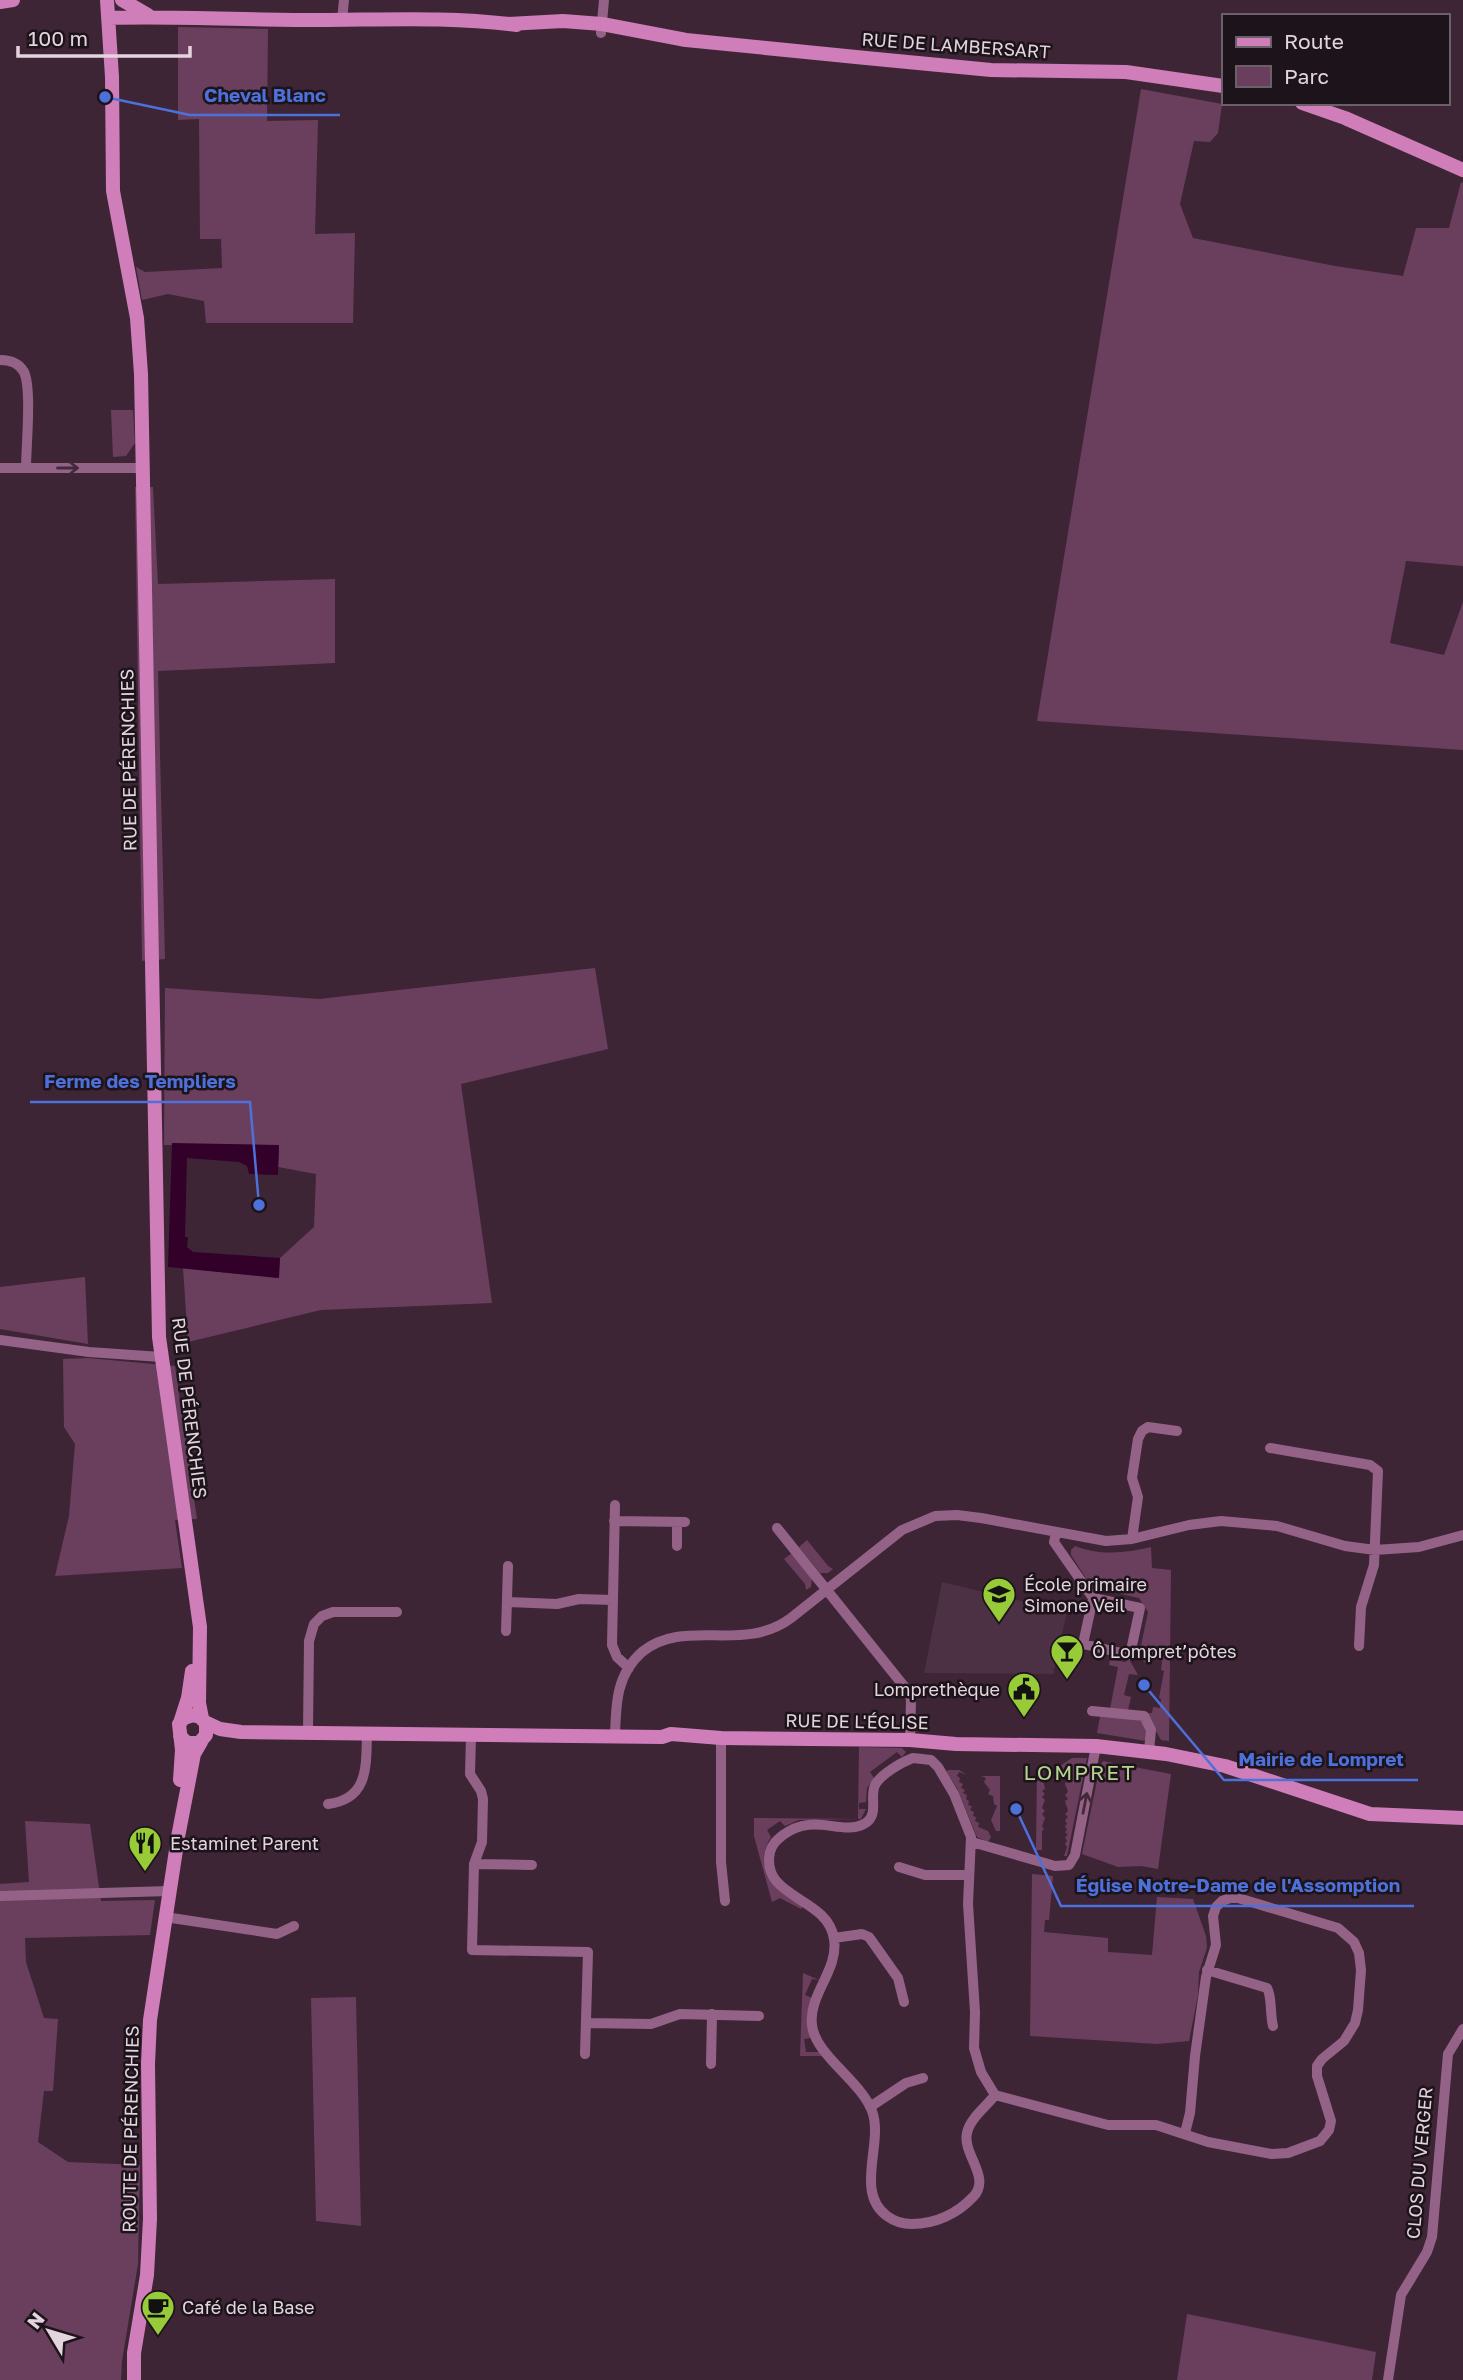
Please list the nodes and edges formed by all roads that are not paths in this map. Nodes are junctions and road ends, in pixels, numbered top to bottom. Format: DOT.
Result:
graph roads {
  1 [pos="13,0"];
  2 [pos="107,0"];
  3 [pos="122,0"];
  4 [pos="344,0"];
  5 [pos="604,0"];
  6 [pos="0,2"];
  7 [pos="153,16"];
  8 [pos="109,18"];
  9 [pos="342,20"];
  10 [pos="601,28"];
  11 [pos="1222,86"];
  12 [pos="1308,105"];
  13 [pos="1463,170"];
  14 [pos="0,360"];
  15 [pos="0,468"];
  16 [pos="26,468"];
  17 [pos="143,468"];
  18 [pos="0,1340"];
  19 [pos="161,1357"];
  20 [pos="1177,1431"];
  21 [pos="1270,1448"];
  22 [pos="615,1505"];
  23 [pos="186,1521"];
  24 [pos="614,1521"];
  25 [pos="777,1528"];
  26 [pos="1056,1533"];
  27 [pos="1463,1535"];
  28 [pos="1132,1539"];
  29 [pos="677,1546"];
  30 [pos="1375,1550"];
  31 [pos="508,1566"];
  32 [pos="827,1589"];
  33 [pos="1093,1598"];
  34 [pos="613,1600"];
  35 [pos="507,1602"];
  36 [pos="196,1604"];
  37 [pos="397,1612"];
  38 [pos="506,1631"];
  39 [pos="1359,1646"];
  40 [pos="629,1668"];
  41 [pos="1092,1711"];
  42 [pos="203,1720"];
  43 [pos="180,1730"];
  44 [pos="241,1732"];
  45 [pos="308,1732"];
  46 [pos="367,1733"];
  47 [pos="471,1736"];
  48 [pos="615,1736"];
  49 [pos="721,1738"];
  50 [pos="202,1740"];
  51 [pos="912,1740"];
  52 [pos="1096,1746"];
  53 [pos="1149,1751"];
  54 [pos="913,1758"];
  55 [pos="328,1804"];
  56 [pos="1463,1818"];
  57 [pos="178,1837"];
  58 [pos="972,1842"];
  59 [pos="474,1864"];
  60 [pos="531,1865"];
  61 [pos="899,1867"];
  62 [pos="969,1875"];
  63 [pos="169,1891"];
  64 [pos="0,1895"];
  65 [pos="725,1900"];
  66 [pos="165,1917"];
  67 [pos="294,1926"];
  68 [pos="834,1938"];
  69 [pos="1207,1970"];
  70 [pos="904,2002"];
  71 [pos="712,2014"];
  72 [pos="759,2016"];
  73 [pos="587,2023"];
  74 [pos="1273,2026"];
  75 [pos="1463,2029"];
  76 [pos="585,2054"];
  77 [pos="711,2064"];
  78 [pos="923,2078"];
  79 [pos="995,2095"];
  80 [pos="870,2107"];
  81 [pos="1185,2133"];
  82 [pos="134,2380"];
  83 [pos="1388,2380"];
  1 -- 6 [label="main road"];
  2 -- 8 [label="main road, RUE DE PÉRENCHIES"];
  3 -- 7 [label="main road, RUE DE LAMBERSART"];
  4 -- 9 [label="street"];
  5 -- 10 [label="street"];
  7 -- 8 [label="main road, RUE DE LAMBERSART"];
  7 -- 9 [label="main road, RUE DE LAMBERSART"];
  8 -- 17 [label="main road, RUE DE PÉRENCHIES"];
  9 -- 10 [label="main road, RUE DE LAMBERSART"];
  10 -- 11 [label="main road, RUE DE LAMBERSART"];
  12 -- 13 [label="main road"];
  14 -- 16 [label="street"];
  15 -- 16 [label="street"];
  16 -- 17 [label="street, one-way"];
  17 -- 19 [label="main road, RUE DE PÉRENCHIES"];
  18 -- 19 [label="street"];
  19 -- 23 [label="main road, RUE DE PÉRENCHIES"];
  20 -- 28 [label="street"];
  21 -- 30 [label="street"];
  22 -- 24 [label="street"];
  23 -- 36 [label="main road, ROUTE DE PÉRENCHIES"];
  24 -- 29 [label="street"];
  24 -- 34 [label="street"];
  25 -- 32 [label="street"];
  26 -- 28 [label="street"];
  26 -- 32 [label="street"];
  26 -- 33 [label="street"];
  27 -- 30 [label="street"];
  28 -- 30 [label="street"];
  30 -- 39 [label="street"];
  31 -- 35 [label="street"];
  32 -- 40 [label="street"];
  32 -- 51 [label="street"];
  33 -- 33 [label="street"];
  34 -- 35 [label="street"];
  34 -- 40 [label="street"];
  35 -- 38 [label="street"];
  36 -- 42 [label="main road, ROUTE DE PÉRENCHIES"];
  36 -- 43 [label="main road, ROUTE DE PÉRENCHIES"];
  37 -- 45 [label="street"];
  40 -- 48 [label="street"];
  41 -- 53 [label="street"];
  42 -- 43 [label="main road"];
  42 -- 44 [label="main road, RUE DE L'ÉGLISE"];
  42 -- 50 [label="main road"];
  43 -- 50 [label="main road"];
  43 -- 57 [label="main road, ROUTE DE PÉRENCHIES"];
  44 -- 45 [label="main road, RUE DE L'ÉGLISE"];
  44 -- 50 [label="main road, RUE DE L'ÉGLISE"];
  45 -- 46 [label="main road, RUE DE L'ÉGLISE"];
  46 -- 47 [label="main road, RUE DE L'ÉGLISE"];
  46 -- 55 [label="street"];
  47 -- 48 [label="main road, RUE DE L'ÉGLISE"];
  47 -- 59 [label="street"];
  48 -- 49 [label="main road, RUE DE L'ÉGLISE"];
  49 -- 51 [label="main road, RUE DE L'ÉGLISE"];
  49 -- 65 [label="street"];
  50 -- 57 [label="main road, ROUTE DE PÉRENCHIES"];
  51 -- 52 [label="main road, RUE DE L'ÉGLISE"];
  51 -- 54 [label="street"];
  52 -- 53 [label="main road, RUE DE L'ÉGLISE"];
  58 -- 52 [label="street, one-way"];
  53 -- 56 [label="main road, RUE DE L'ÉGLISE"];
  54 -- 58 [label="street"];
  54 -- 68 [label="street"];
  57 -- 63 [label="main road, ROUTE DE PÉRENCHIES"];
  58 -- 62 [label="street"];
  59 -- 60 [label="street"];
  59 -- 73 [label="street"];
  61 -- 62 [label="street"];
  62 -- 79 [label="street"];
  63 -- 64 [label="street"];
  63 -- 66 [label="main road, ROUTE DE PÉRENCHIES"];
  66 -- 67 [label="street"];
  66 -- 82 [label="main road, ROUTE DE PÉRENCHIES"];
  68 -- 70 [label="street"];
  68 -- 80 [label="street"];
  69 -- 74 [label="street"];
  69 -- 81 [label="street"];
  69 -- 81 [label="street"];
  71 -- 72 [label="street"];
  71 -- 73 [label="street"];
  71 -- 77 [label="street"];
  73 -- 76 [label="street"];
  75 -- 83 [label="street, CLOS DU VERGER"];
  78 -- 80 [label="street"];
  79 -- 80 [label="street"];
  79 -- 81 [label="street"];
}
